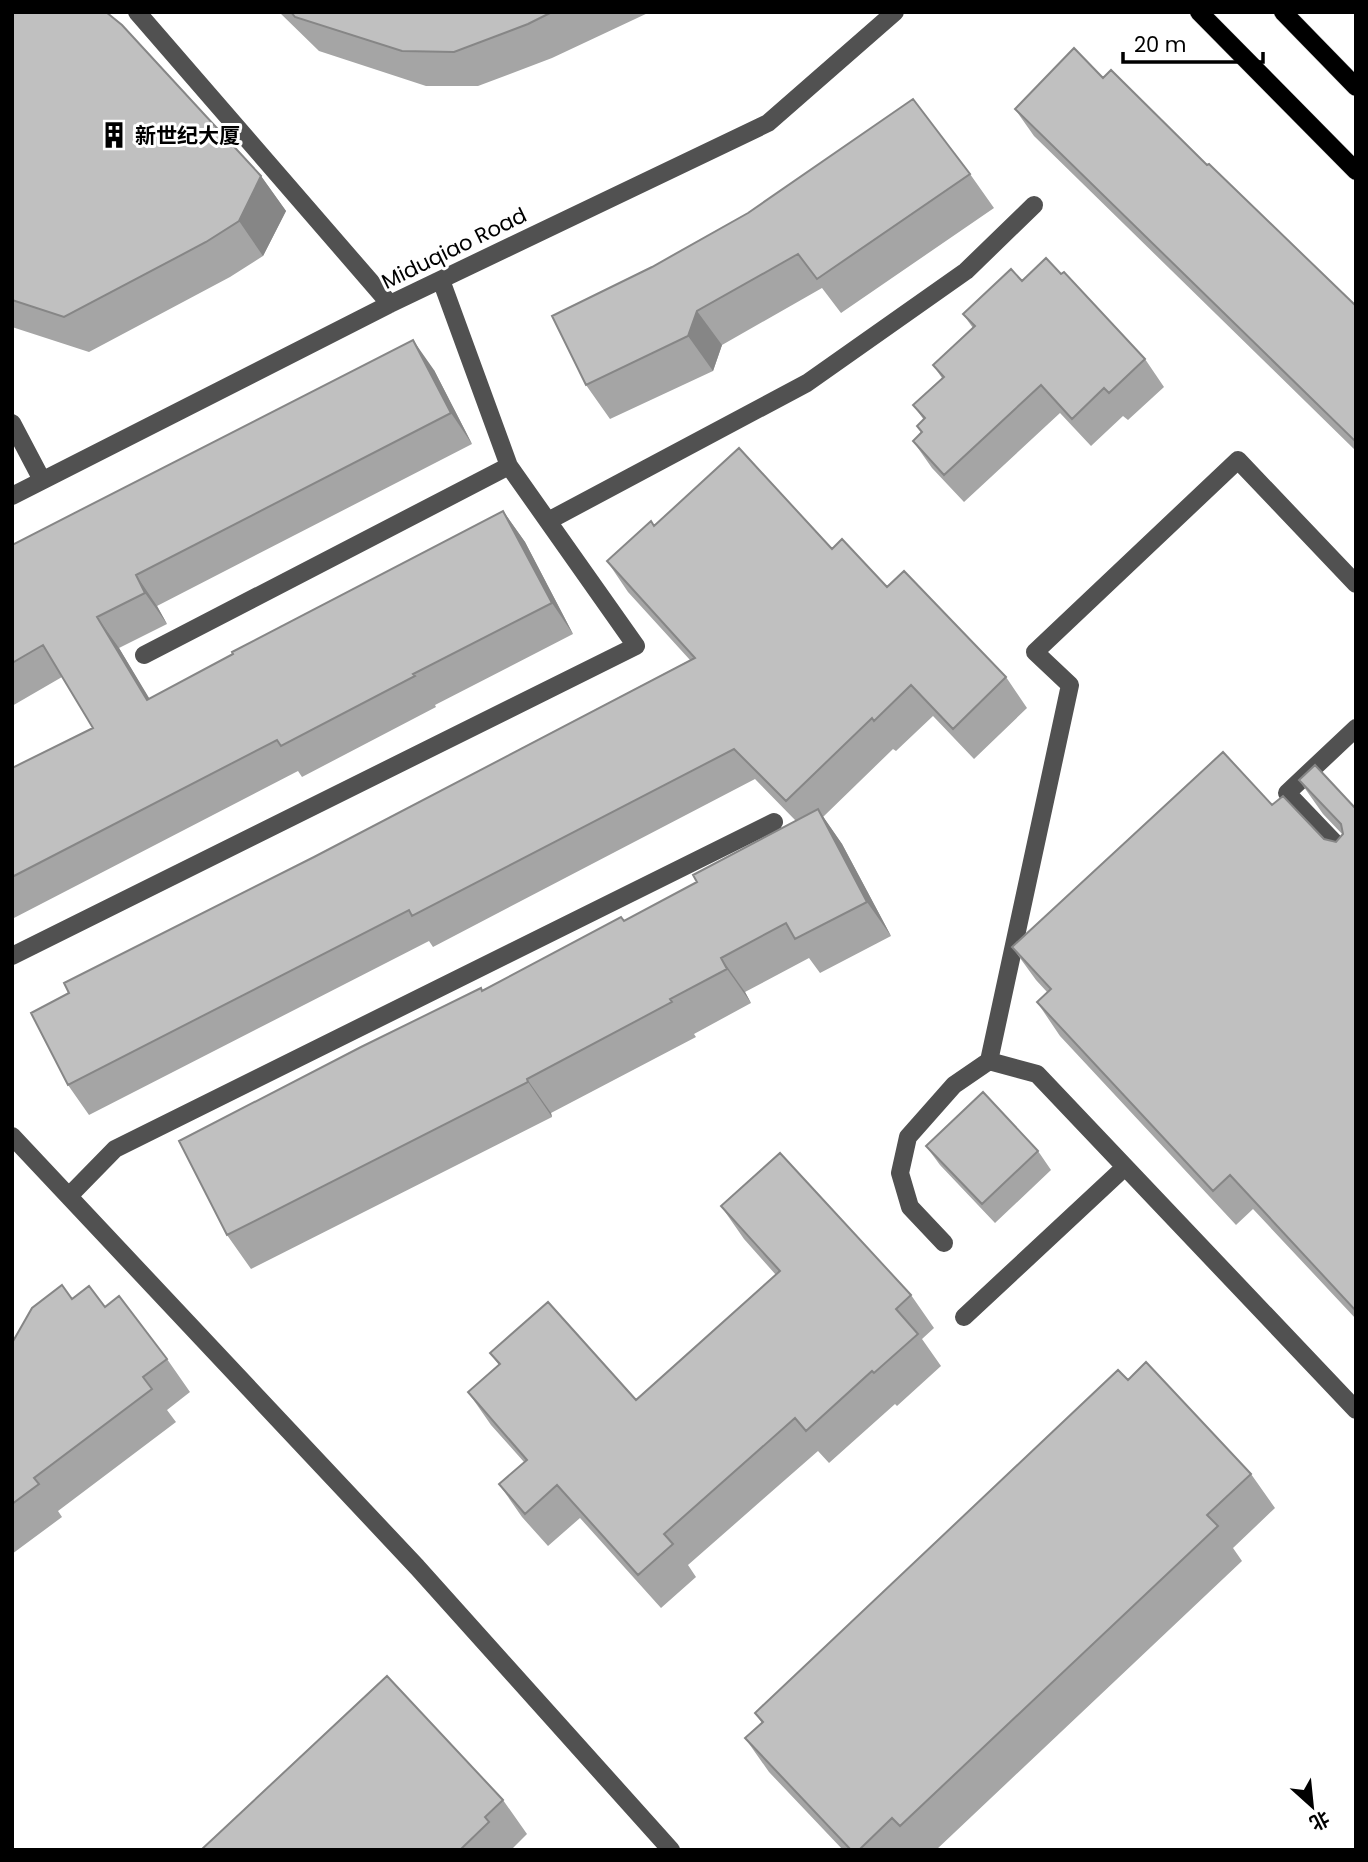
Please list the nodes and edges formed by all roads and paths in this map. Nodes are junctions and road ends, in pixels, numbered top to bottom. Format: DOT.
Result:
graph roads {
  1 [pos="137,12"];
  2 [pos="895,12"];
  3 [pos="1199,12"];
  4 [pos="1283,12"];
  5 [pos="1356,87"];
  6 [pos="1356,171"];
  7 [pos="1034,205"];
  8 [pos="440,280"];
  9 [pos="390,304"];
  10 [pos="12,424"];
  11 [pos="509,466"];
  12 [pos="42,480"];
  13 [pos="12,496"];
  14 [pos="548,521"];
  15 [pos="1356,584"];
  16 [pos="144,655"];
  17 [pos="1356,728"];
  18 [pos="774,822"];
  19 [pos="1356,865"];
  20 [pos="12,956"];
  21 [pos="989,1061"];
  22 [pos="12,1136"];
  23 [pos="1125,1167"];
  24 [pos="69,1196"];
  25 [pos="944,1243"];
  26 [pos="964,1317"];
  27 [pos="1356,1410"];
  28 [pos="671,1850"];
  1 -- 9 [label="street"];
  2 -- 8 [label="street, Miduqiao Road"];
  3 -- 6 [label="main road"];
  4 -- 5 [label="main road"];
  7 -- 14 [label="street"];
  8 -- 9 [label="street, Miduqiao Road"];
  8 -- 11 [label="street"];
  9 -- 12 [label="street, Miduqiao Road"];
  10 -- 12 [label="street"];
  11 -- 14 [label="street"];
  11 -- 16 [label="street"];
  12 -- 13 [label="street, Miduqiao Road"];
  14 -- 20 [label="street"];
  15 -- 21 [label="street"];
  17 -- 19 [label="street"];
  18 -- 24 [label="street"];
  21 -- 23 [label="street"];
  21 -- 25 [label="street"];
  22 -- 24 [label="street"];
  23 -- 26 [label="street"];
  23 -- 27 [label="street"];
  24 -- 28 [label="street"];
}
